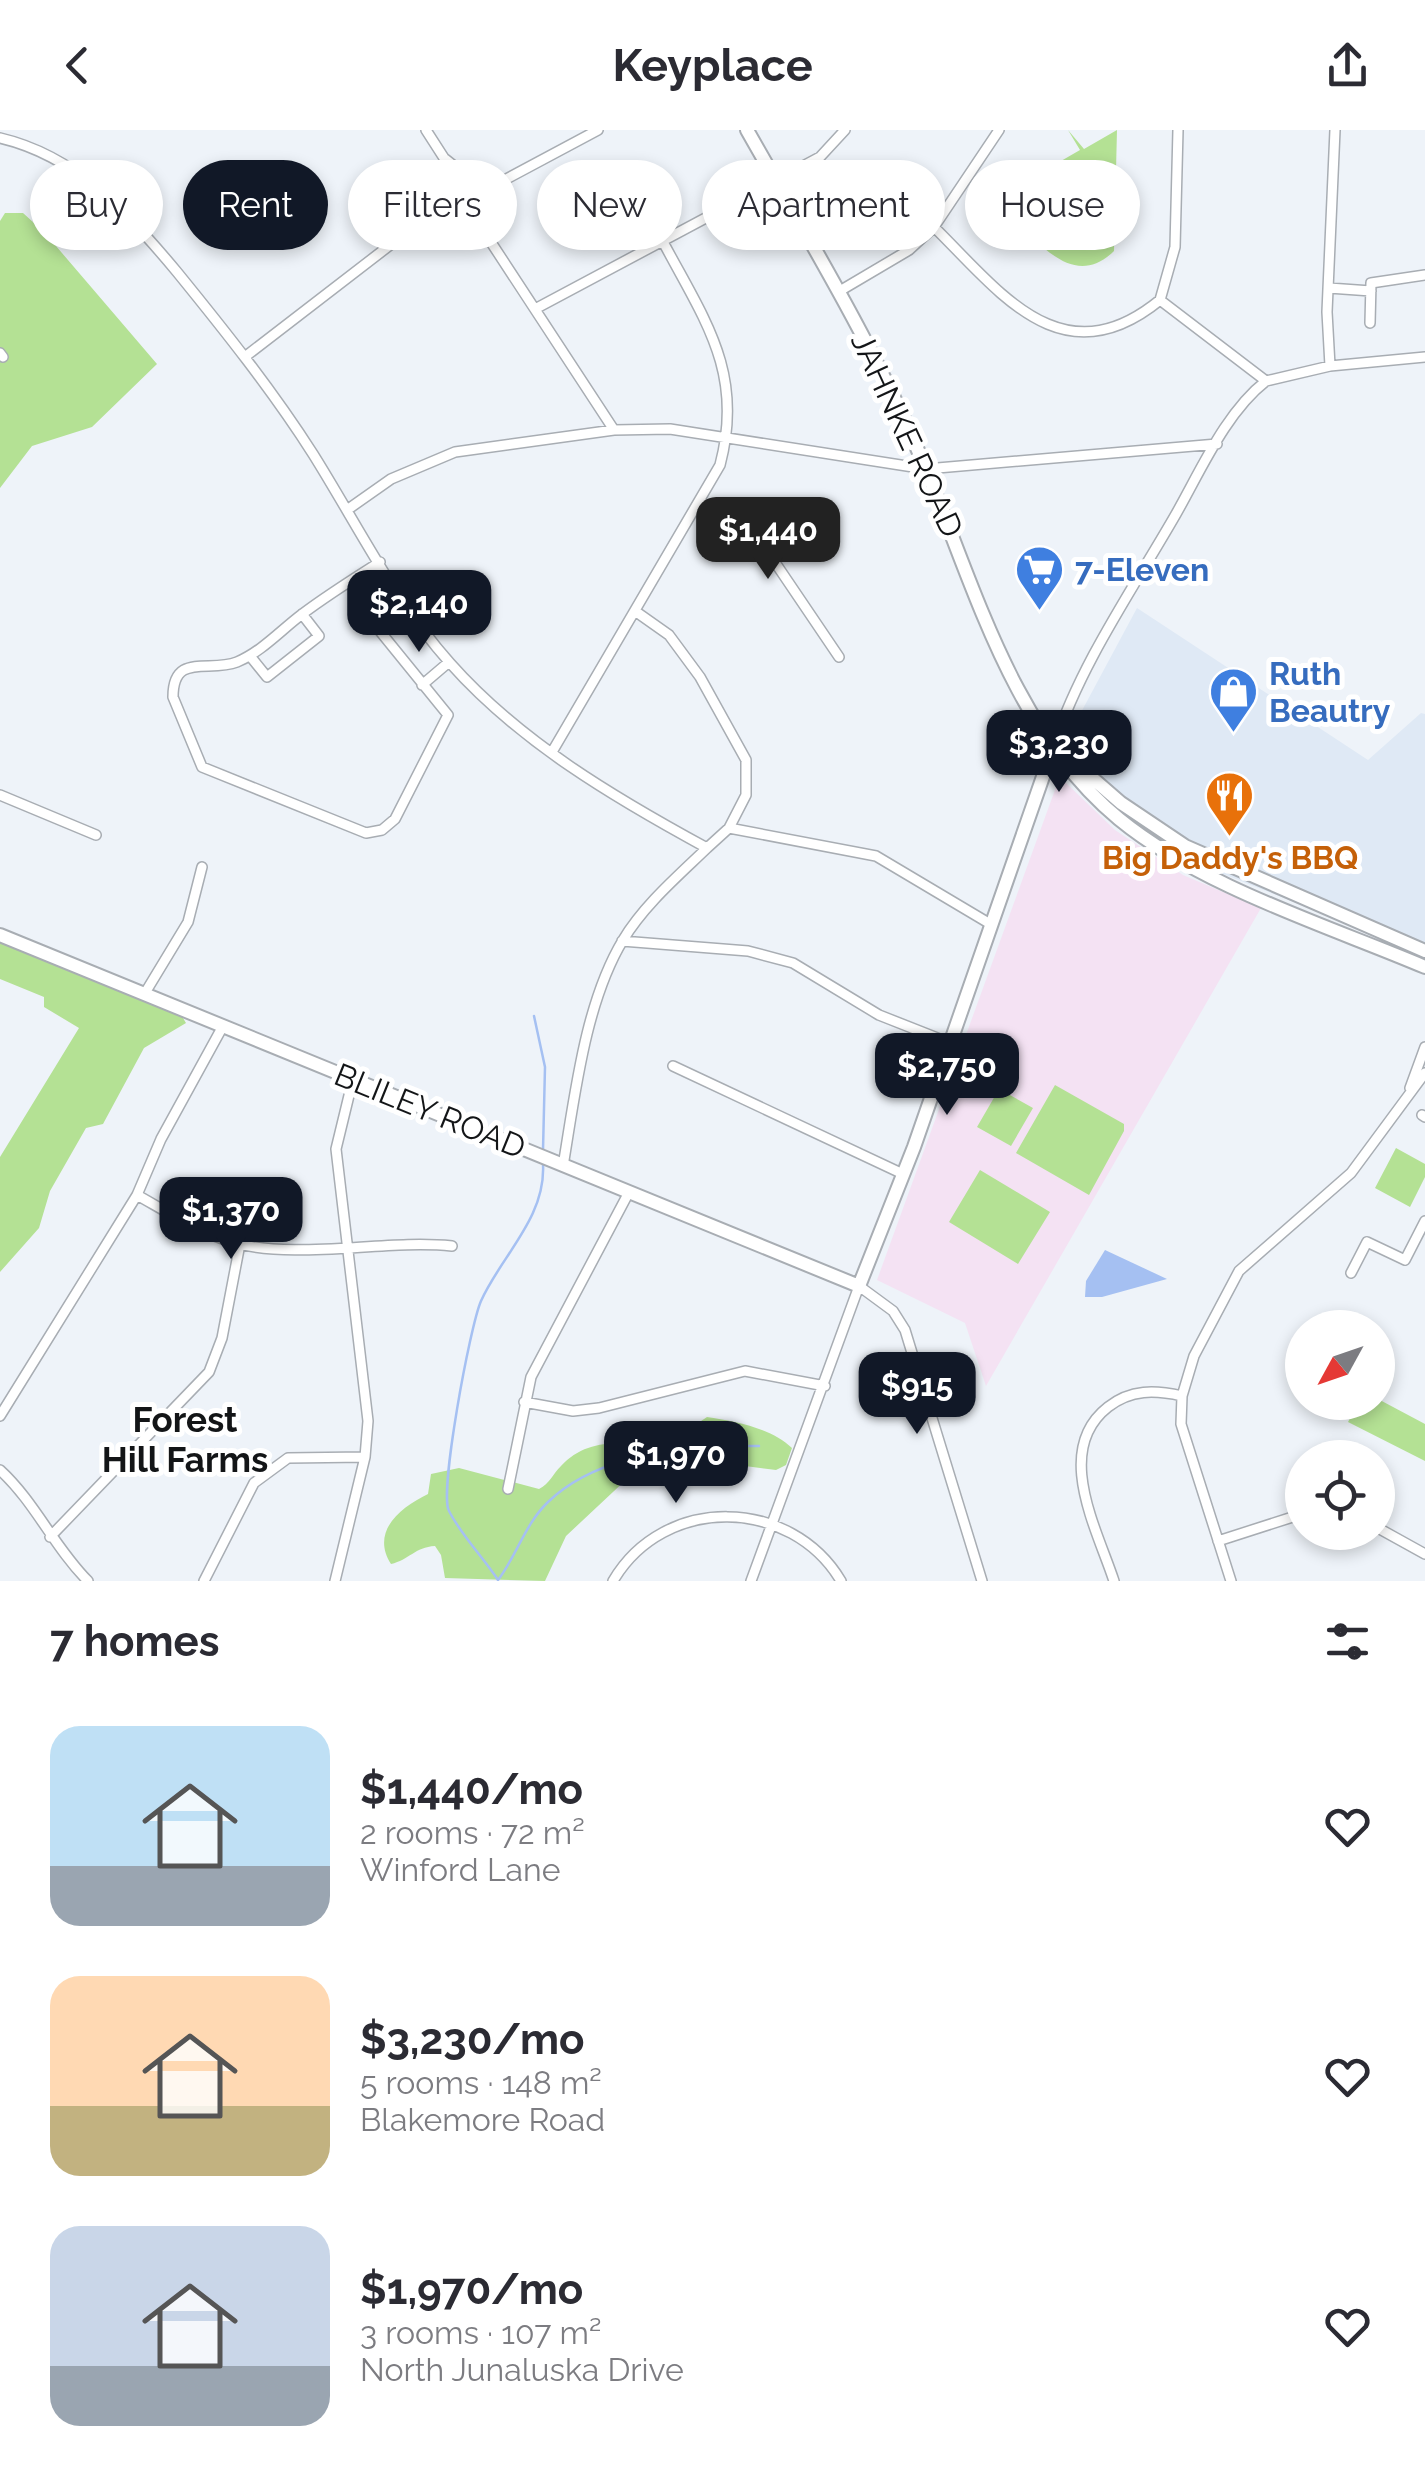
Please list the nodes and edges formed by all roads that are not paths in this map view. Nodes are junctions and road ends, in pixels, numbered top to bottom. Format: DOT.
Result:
graph roads {
  1 [pos="426,130"];
  2 [pos="598,130"];
  3 [pos="747,130"];
  4 [pos="845,130"];
  5 [pos="998,130"];
  6 [pos="1178,130"];
  7 [pos="1335,130"];
  8 [pos="1,135"];
  9 [pos="576,135"];
  10 [pos="447,160"];
  11 [pos="764,160"];
  12 [pos="814,160"];
  13 [pos="517,169"];
  14 [pos="945,210"];
  15 [pos="945,237"];
  16 [pos="380,250"];
  17 [pos="495,250"];
  18 [pos="640,250"];
  19 [pos="667,250"];
  20 [pos="815,250"];
  21 [pos="909,250"];
  22 [pos="1425,275"];
  23 [pos="1329,288"];
  24 [pos="1371,291"];
  25 [pos="838,292"];
  26 [pos="1160,300"];
  27 [pos="534,309"];
  28 [pos="1370,322"];
  29 [pos="246,356"];
  30 [pos="1425,357"];
  31 [pos="1330,366"];
  32 [pos="1266,380"];
  33 [pos="614,430"];
  34 [pos="728,437"];
  35 [pos="1217,444"];
  36 [pos="926,469"];
  37 [pos="700,501"];
  38 [pos="347,510"];
  39 [pos="380,562"];
  40 [pos="351,581"];
  41 [pos="635,611"];
  42 [pos="302,614"];
  43 [pos="250,656"];
  44 [pos="839,657"];
  45 [pos="449,662"];
  46 [pos="422,685"];
  47 [pos="1054,745"];
  48 [pos="552,752"];
  49 [pos="0,794"];
  50 [pos="729,828"];
  51 [pos="96,836"];
  52 [pos="707,848"];
  53 [pos="202,866"];
  54 [pos="992,925"];
  55 [pos="0,935"];
  56 [pos="622,941"];
  57 [pos="1425,951"];
  58 [pos="1425,966"];
  59 [pos="145,994"];
  60 [pos="223,1026"];
  61 [pos="950,1044"];
  62 [pos="1425,1047"];
  63 [pos="673,1066"];
  64 [pos="1425,1073"];
  65 [pos="353,1079"];
  66 [pos="1409,1090"];
  67 [pos="563,1166"];
  68 [pos="904,1174"];
  69 [pos="628,1194"];
  70 [pos="137,1196"];
  71 [pos="1425,1221"];
  72 [pos="240,1244"];
  73 [pos="452,1246"];
  74 [pos="346,1249"];
  75 [pos="1351,1272"];
  76 [pos="859,1286"];
  77 [pos="824,1386"];
  78 [pos="1182,1396"];
  79 [pos="524,1402"];
  80 [pos="0,1416"];
  81 [pos="365,1457"];
  82 [pos="0,1470"];
  83 [pos="508,1489"];
  84 [pos="1285,1519"];
  85 [pos="774,1524"];
  86 [pos="50,1537"];
  87 [pos="1395,1537"];
  88 [pos="1218,1541"];
  89 [pos="1425,1554"];
  90 [pos="88,1581"];
  91 [pos="204,1581"];
  92 [pos="335,1581"];
  93 [pos="613,1581"];
  94 [pos="752,1581"];
  95 [pos="842,1581"];
  96 [pos="982,1581"];
  97 [pos="1114,1581"];
  98 [pos="1231,1581"];
  1 -- 10 [label="street"];
  2 -- 9 [label="street"];
  3 -- 11 [label="main road, JAHNKE ROAD"];
  4 -- 12 [label="street"];
  5 -- 14 [label="street"];
  6 -- 26 [label="street"];
  7 -- 23 [label="street"];
  8 -- 29 [label="street"];
  9 -- 13 [label="street"];
  15 -- 26 [label="street"];
  16 -- 29 [label="street"];
  17 -- 27 [label="street"];
  18 -- 27 [label="street"];
  19 -- 34 [label="street"];
  20 -- 25 [label="main road, JAHNKE ROAD"];
  21 -- 25 [label="street"];
  22 -- 24 [label="street"];
  23 -- 24 [label="street"];
  23 -- 31 [label="street"];
  24 -- 28 [label="street"];
  25 -- 36 [label="main road, JAHNKE ROAD"];
  26 -- 32 [label="street"];
  27 -- 33 [label="street"];
  29 -- 38 [label="street"];
  30 -- 31 [label="street"];
  31 -- 32 [label="street"];
  32 -- 35 [label="street"];
  33 -- 34 [label="street"];
  33 -- 38 [label="street"];
  34 -- 36 [label="street"];
  34 -- 37 [label="street"];
  35 -- 36 [label="street"];
  35 -- 47 [label="street"];
  36 -- 47 [label="main road, JAHNKE ROAD"];
  37 -- 41 [label="street"];
  37 -- 44 [label="street"];
  38 -- 39 [label="street"];
  39 -- 40 [label="street"];
  39 -- 45 [label="street"];
  40 -- 42 [label="street"];
  40 -- 46 [label="street"];
  41 -- 48 [label="street"];
  41 -- 50 [label="street"];
  42 -- 43 [label="street"];
  42 -- 43 [label="street"];
  43 -- 46 [label="street"];
  45 -- 46 [label="street"];
  45 -- 48 [label="street"];
  47 -- 54 [label="main road"];
  47 -- 57 [label="main road, JAHNKE ROAD"];
  47 -- 58 [label="main road, JAHNKE ROAD"];
  48 -- 52 [label="street"];
  49 -- 51 [label="street"];
  50 -- 52 [label="street"];
  50 -- 54 [label="street"];
  52 -- 56 [label="street"];
  53 -- 59 [label="street"];
  54 -- 61 [label="main road"];
  55 -- 59 [label="main road, BLILEY ROAD"];
  56 -- 61 [label="street"];
  56 -- 67 [label="street"];
  59 -- 60 [label="main road, BLILEY ROAD"];
  60 -- 65 [label="main road, BLILEY ROAD"];
  60 -- 70 [label="street"];
  61 -- 68 [label="main road"];
  62 -- 66 [label="street"];
  63 -- 68 [label="street"];
  64 -- 66 [label="street"];
  65 -- 67 [label="main road, BLILEY ROAD"];
  65 -- 74 [label="street"];
  66 -- 78 [label="street"];
  67 -- 69 [label="main road, BLILEY ROAD"];
  68 -- 76 [label="main road"];
  69 -- 76 [label="main road, BLILEY ROAD"];
  69 -- 79 [label="street"];
  70 -- 72 [label="street"];
  70 -- 80 [label="street"];
  71 -- 75 [label="street"];
  72 -- 74 [label="street"];
  72 -- 86 [label="street"];
  73 -- 74 [label="street"];
  74 -- 81 [label="street"];
  76 -- 77 [label="street"];
  76 -- 96 [label="street"];
  77 -- 79 [label="street"];
  77 -- 85 [label="street"];
  78 -- 88 [label="street"];
  78 -- 97 [label="street"];
  79 -- 83 [label="street"];
  81 -- 91 [label="street"];
  81 -- 92 [label="street"];
  82 -- 86 [label="street"];
  84 -- 88 [label="street"];
  85 -- 93 [label="street"];
  85 -- 94 [label="street"];
  85 -- 95 [label="street"];
  86 -- 90 [label="street"];
  87 -- 89 [label="street"];
  88 -- 98 [label="street"];
}
